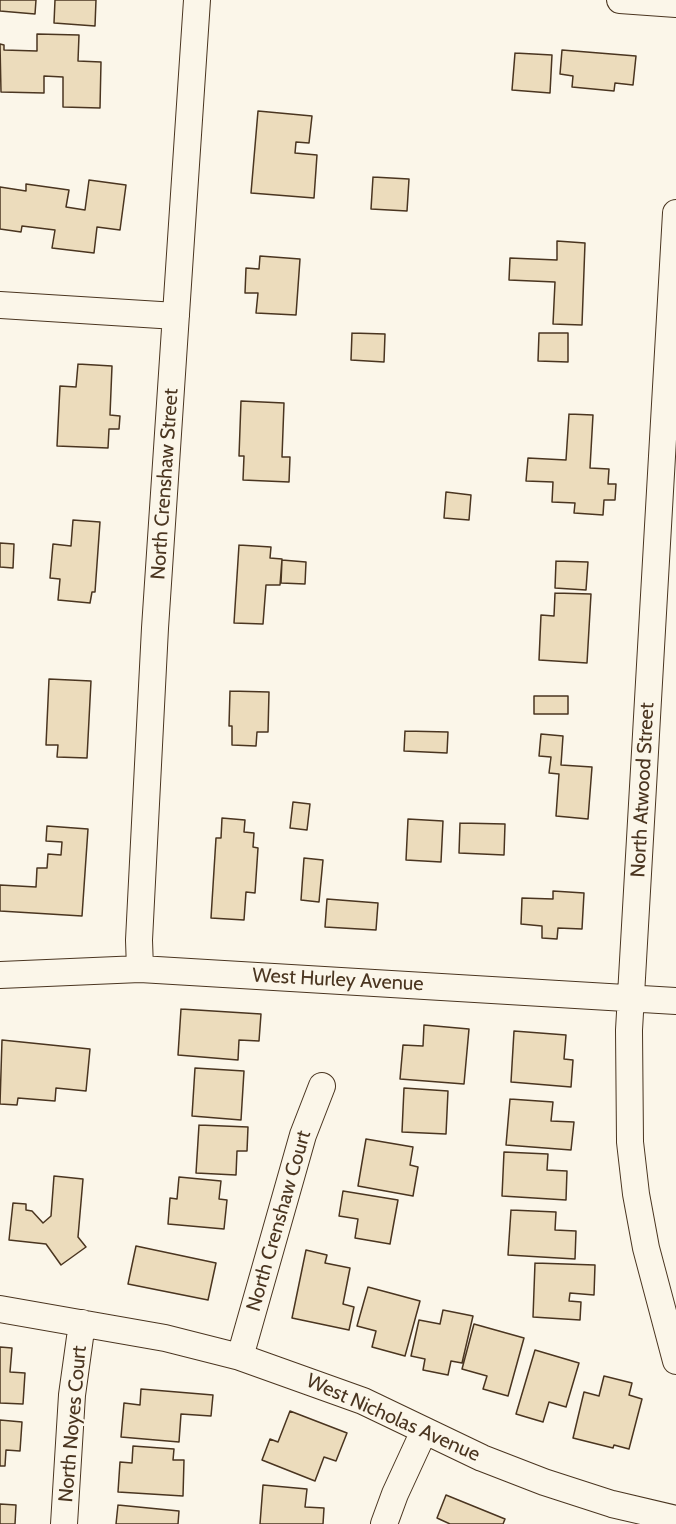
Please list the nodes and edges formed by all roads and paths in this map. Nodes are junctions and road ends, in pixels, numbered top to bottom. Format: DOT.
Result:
graph roads {
  1 [pos="197,0"];
  2 [pos="620,0"];
  3 [pos="676,4"];
  4 [pos="676,213"];
  5 [pos="0,305"];
  6 [pos="176,316"];
  7 [pos="140,969"];
  8 [pos="0,975"];
  9 [pos="630,998"];
  10 [pos="676,1001"];
  11 [pos="322,1086"];
  12 [pos="0,1309"];
  13 [pos="82,1323"];
  14 [pos="240,1357"];
  15 [pos="676,1361"];
  16 [pos="424,1431"];
  17 [pos="676,1520"];
  18 [pos="64,1524"];
  19 [pos="384,1524"];
  1 -- 6 [label="street, North Crenshaw Street"];
  2 -- 3 [label="street"];
  4 -- 9 [label="street, North Atwood Street"];
  5 -- 6 [label="street"];
  6 -- 7 [label="street, North Crenshaw Street"];
  7 -- 8 [label="street, West Hurley Avenue"];
  7 -- 9 [label="street, West Hurley Avenue"];
  9 -- 10 [label="street, West Hurley Avenue"];
  9 -- 15 [label="street, North Atwood Street"];
  11 -- 14 [label="street, North Crenshaw Court"];
  12 -- 13 [label="street, West Nicholas Avenue"];
  13 -- 14 [label="street, West Nicholas Avenue"];
  13 -- 18 [label="street, North Noyes Court"];
  14 -- 16 [label="street, West Nicholas Avenue"];
  16 -- 17 [label="street, West Nicholas Avenue"];
  16 -- 19 [label="street"];
}
